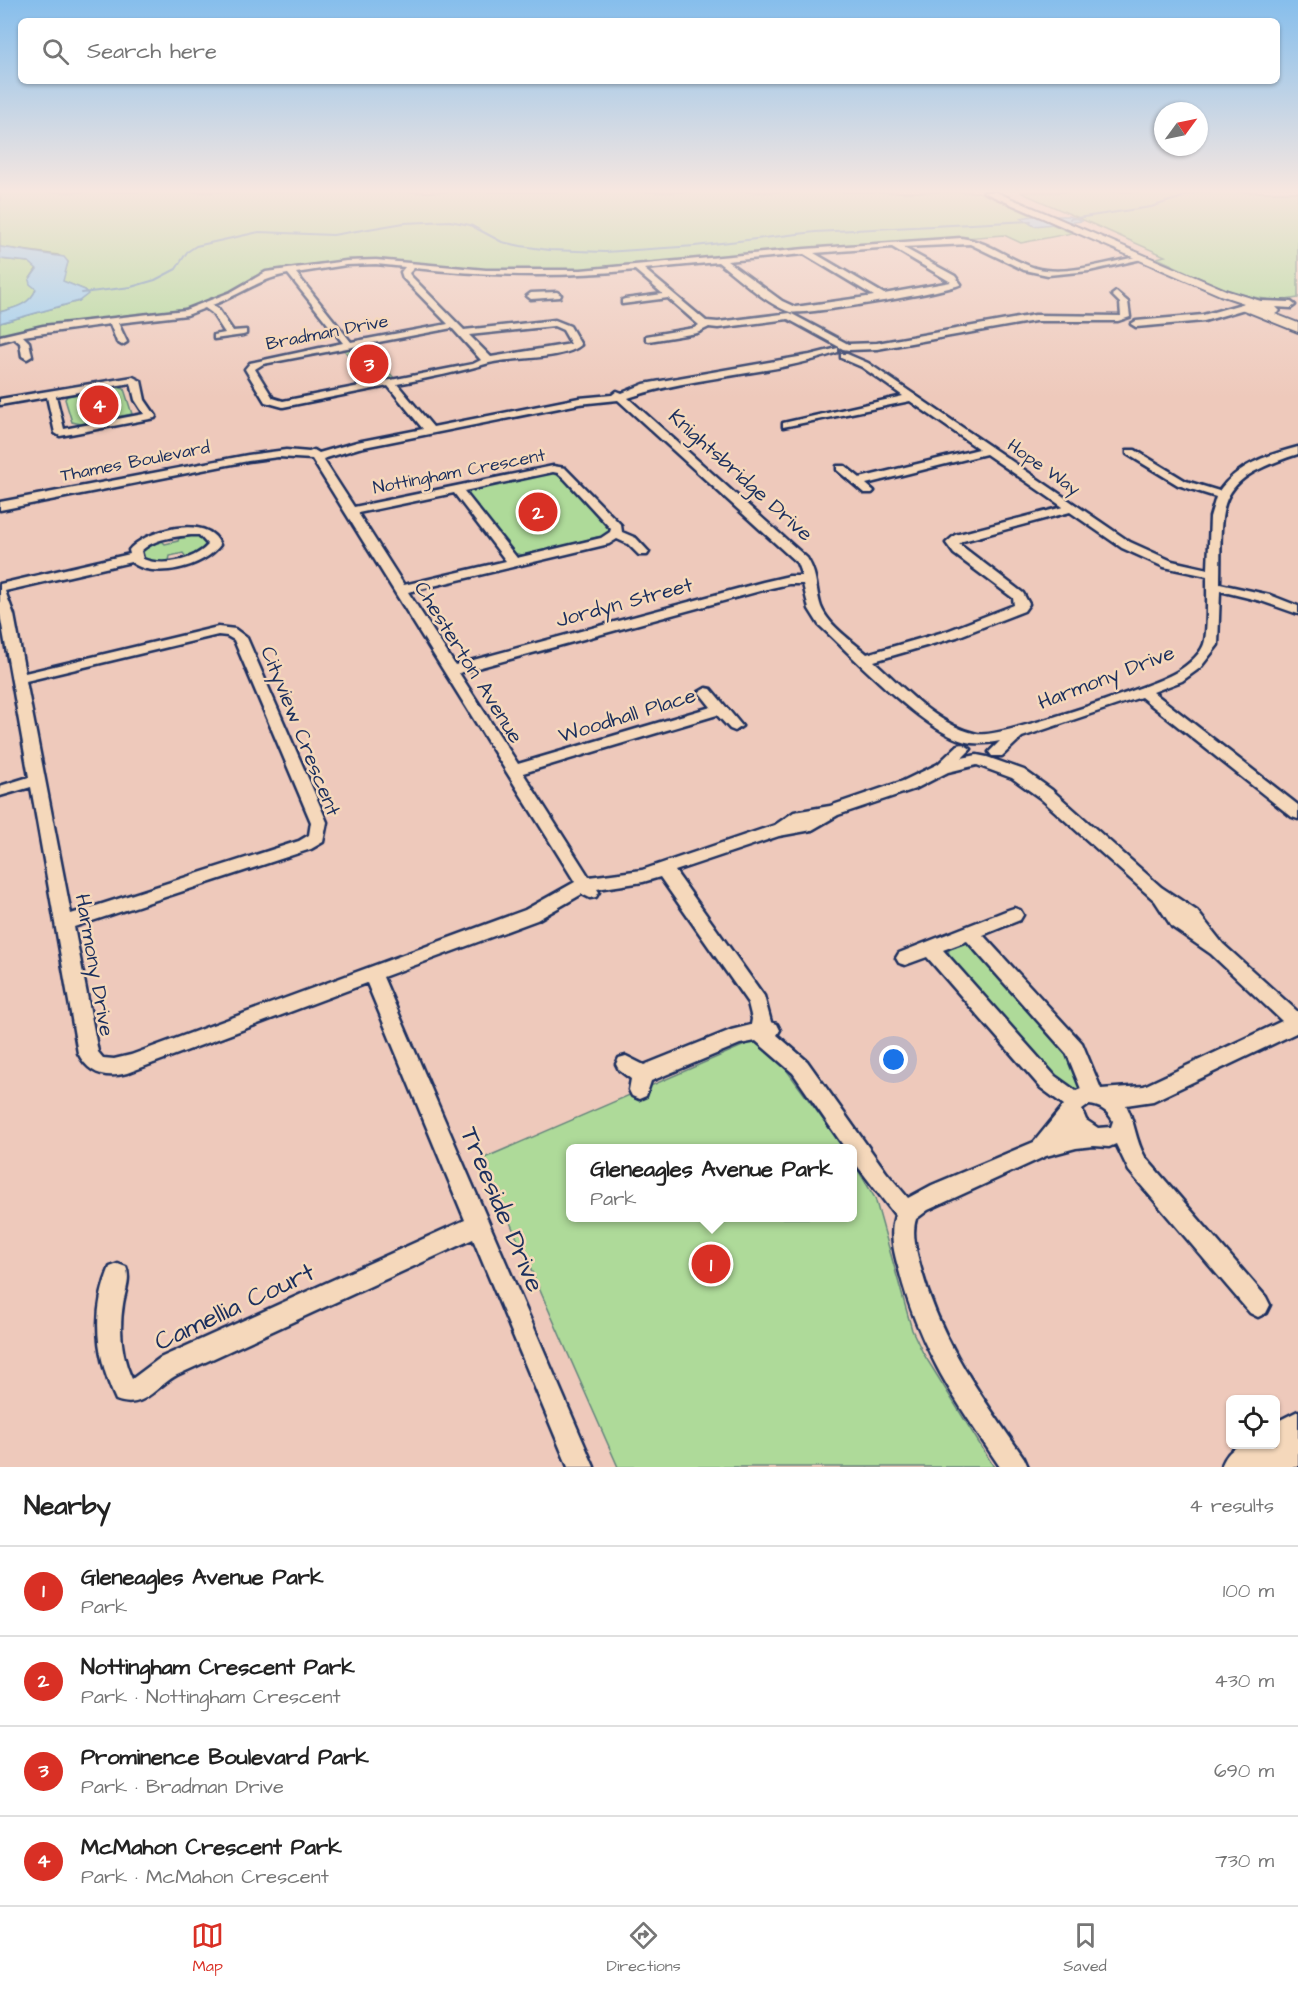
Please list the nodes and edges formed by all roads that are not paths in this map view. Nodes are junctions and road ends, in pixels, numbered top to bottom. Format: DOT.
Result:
graph roads {
  1 [pos="715,260"];
  2 [pos="720,260"];
  3 [pos="821,260"];
  4 [pos="921,260"];
  5 [pos="1012,260"];
  6 [pos="1118,260"];
  7 [pos="1147,260"];
  8 [pos="412,266"];
  9 [pos="637,268"];
  10 [pos="294,270"];
  11 [pos="537,273"];
  12 [pos="546,295"];
  13 [pos="557,295"];
  14 [pos="672,295"];
  15 [pos="1116,295"];
  16 [pos="531,296"];
  17 [pos="884,298"];
  18 [pos="625,302"];
  19 [pos="1294,304"];
  20 [pos="207,306"];
  21 [pos="1254,307"];
  22 [pos="1274,310"];
  23 [pos="790,312"];
  24 [pos="1224,314"];
  25 [pos="1126,320"];
  26 [pos="113,321"];
  27 [pos="707,324"];
  28 [pos="1298,325"];
  29 [pos="458,329"];
  30 [pos="243,332"];
  31 [pos="230,334"];
  32 [pos="16,335"];
  33 [pos="217,337"];
  34 [pos="649,338"];
  35 [pos="0,339"];
  36 [pos="122,342"];
  37 [pos="354,344"];
  38 [pos="846,352"];
  39 [pos="27,356"];
  40 [pos="486,362"];
  41 [pos="386,384"];
  42 [pos="51,394"];
  43 [pos="619,395"];
  44 [pos="912,397"];
  45 [pos="0,402"];
  46 [pos="776,416"];
  47 [pos="430,430"];
  48 [pos="418,433"];
  49 [pos="988,450"];
  50 [pos="1298,450"];
  51 [pos="1131,452"];
  52 [pos="314,454"];
  53 [pos="841,468"];
  54 [pos="858,482"];
  55 [pos="456,488"];
  56 [pos="868,491"];
  57 [pos="1222,495"];
  58 [pos="0,506"];
  59 [pos="1072,508"];
  60 [pos="349,511"];
  61 [pos="616,534"];
  62 [pos="643,552"];
  63 [pos="135,557"];
  64 [pos="514,563"];
  65 [pos="811,580"];
  66 [pos="1214,580"];
  67 [pos="0,588"];
  68 [pos="399,590"];
  69 [pos="0,593"];
  70 [pos="1298,610"];
  71 [pos="865,659"];
  72 [pos="448,671"];
  73 [pos="18,679"];
  74 [pos="1143,691"];
  75 [pos="706,692"];
  76 [pos="720,709"];
  77 [pos="735,726"];
  78 [pos="1017,734"];
  79 [pos="970,743"];
  80 [pos="988,756"];
  81 [pos="943,768"];
  82 [pos="512,771"];
  83 [pos="38,780"];
  84 [pos="0,791"];
  85 [pos="1298,813"];
  86 [pos="664,869"];
  87 [pos="587,888"];
  88 [pos="1014,915"];
  89 [pos="64,923"];
  90 [pos="970,932"];
  91 [pos="930,948"];
  92 [pos="905,958"];
  93 [pos="372,974"];
  94 [pos="1297,1023"];
  95 [pos="760,1032"];
  96 [pos="635,1076"];
  97 [pos="1146,1095"];
  98 [pos="1086,1102"];
  99 [pos="1123,1124"];
  100 [pos="1096,1138"];
  101 [pos="854,1144"];
  102 [pos="1041,1147"];
  103 [pos="857,1149"];
  104 [pos="1137,1164"];
  105 [pos="907,1213"];
  106 [pos="479,1225"];
  107 [pos="118,1275"];
  108 [pos="1258,1305"];
  109 [pos="1289,1454"];
  110 [pos="581,1467"];
  111 [pos="1015,1467"];
  112 [pos="1240,1467"];
  1 -- 9 [label="street"];
  2 -- 23 [label="street, Hope Way"];
  3 -- 17 [label="street"];
  4 -- 17 [label="street"];
  5 -- 6 [label="street"];
  7 -- 21 [label="street"];
  8 -- 10 [label="street"];
  8 -- 11 [label="street"];
  8 -- 29 [label="street"];
  9 -- 11 [label="street"];
  9 -- 14 [label="street"];
  10 -- 20 [label="street"];
  10 -- 37 [label="street"];
  11 -- 12 [label="street"];
  12 -- 13 [label="street"];
  12 -- 16 [label="street"];
  14 -- 18 [label="street"];
  14 -- 27 [label="street"];
  15 -- 25 [label="street"];
  17 -- 23 [label="street"];
  19 -- 21 [label="street"];
  19 -- 22 [label="street"];
  20 -- 26 [label="street"];
  20 -- 31 [label="street"];
  21 -- 22 [label="street"];
  21 -- 24 [label="street, Thames Boulevard"];
  21 -- 24 [label="street, Thames Boulevard"];
  21 -- 28 [label="street"];
  22 -- 28 [label="street"];
  23 -- 27 [label="street"];
  23 -- 38 [label="street, Hope Way"];
  24 -- 25 [label="street, Thames Boulevard"];
  25 -- 38 [label="street, Thames Boulevard"];
  26 -- 32 [label="street"];
  26 -- 36 [label="street"];
  27 -- 34 [label="street"];
  29 -- 37 [label="street, Bradman Drive"];
  29 -- 40 [label="street"];
  29 -- 40 [label="street, Bradman Drive"];
  30 -- 31 [label="street"];
  31 -- 33 [label="street"];
  32 -- 35 [label="street"];
  32 -- 39 [label="street"];
  37 -- 41 [label="street, Bradman Drive"];
  38 -- 43 [label="street, Thames Boulevard"];
  38 -- 44 [label="street, Hope Way"];
  40 -- 41 [label="street, Bradman Drive"];
  41 -- 47 [label="street"];
  41 -- 48 [label="street"];
  42 -- 42 [label="street"];
  42 -- 45 [label="street"];
  43 -- 47 [label="street, Thames Boulevard"];
  43 -- 65 [label="street, Knightsbridge Drive"];
  44 -- 46 [label="street"];
  44 -- 49 [label="street, Hope Way"];
  47 -- 48 [label="street, Thames Boulevard"];
  48 -- 52 [label="street, Thames Boulevard"];
  49 -- 54 [label="street"];
  49 -- 59 [label="street, Hope Way"];
  50 -- 57 [label="street, Harmony Drive"];
  51 -- 57 [label="street"];
  52 -- 58 [label="street, Thames Boulevard"];
  52 -- 60 [label="street, Chesterton Avenue"];
  53 -- 54 [label="street"];
  54 -- 56 [label="street"];
  55 -- 60 [label="street, Nottingham Crescent"];
  55 -- 61 [label="street, Nottingham Crescent"];
  55 -- 64 [label="street"];
  57 -- 66 [label="street, Harmony Drive"];
  59 -- 66 [label="street, Hope Way"];
  59 -- 71 [label="street"];
  60 -- 68 [label="street, Chesterton Avenue"];
  61 -- 62 [label="street, Nottingham Crescent"];
  61 -- 64 [label="street"];
  63 -- 63 [label="street"];
  63 -- 67 [label="street"];
  64 -- 68 [label="street"];
  65 -- 71 [label="street, Knightsbridge Drive"];
  65 -- 72 [label="street, Jordyn Street"];
  66 -- 70 [label="street, Hope Way"];
  66 -- 74 [label="street, Harmony Drive"];
  68 -- 72 [label="street, Chesterton Avenue"];
  69 -- 73 [label="street, Harmony Drive"];
  71 -- 79 [label="street, Knightsbridge Drive"];
  72 -- 82 [label="street, Chesterton Avenue"];
  73 -- 83 [label="street, Harmony Drive"];
  73 -- 89 [label="street, Cityview Crescent"];
  74 -- 78 [label="street, Harmony Drive"];
  74 -- 85 [label="street"];
  75 -- 76 [label="street, Woodhall Place"];
  76 -- 77 [label="street, Woodhall Place"];
  76 -- 82 [label="street, Woodhall Place"];
  78 -- 79 [label="street, Harmony Drive"];
  78 -- 80 [label="street, Harmony Drive"];
  79 -- 80 [label="street"];
  79 -- 80 [label="street"];
  79 -- 81 [label="street, Harmony Drive"];
  80 -- 81 [label="street, Harmony Drive"];
  80 -- 94 [label="street"];
  81 -- 86 [label="street, Harmony Drive"];
  82 -- 87 [label="street, Chesterton Avenue"];
  83 -- 84 [label="street"];
  83 -- 89 [label="street, Harmony Drive"];
  86 -- 87 [label="street, Harmony Drive"];
  86 -- 95 [label="street"];
  87 -- 93 [label="street, Harmony Drive"];
  88 -- 90 [label="street"];
  89 -- 93 [label="street, Harmony Drive"];
  90 -- 91 [label="street"];
  90 -- 98 [label="street"];
  91 -- 92 [label="street"];
  91 -- 98 [label="street"];
  93 -- 106 [label="street, Treeside Drive"];
  94 -- 97 [label="street"];
  95 -- 96 [label="street"];
  95 -- 101 [label="street"];
  97 -- 98 [label="street"];
  97 -- 99 [label="street"];
  98 -- 99 [label="street"];
  98 -- 100 [label="street"];
  98 -- 102 [label="street"];
  99 -- 100 [label="street"];
  99 -- 104 [label="street"];
  100 -- 102 [label="street"];
  100 -- 104 [label="street"];
  102 -- 105 [label="street"];
  103 -- 105 [label="street"];
  104 -- 108 [label="street"];
  105 -- 111 [label="street"];
  106 -- 107 [label="street, Camellia Court"];
  106 -- 110 [label="street, Treeside Drive"];
  109 -- 112 [label="main road"];
}
